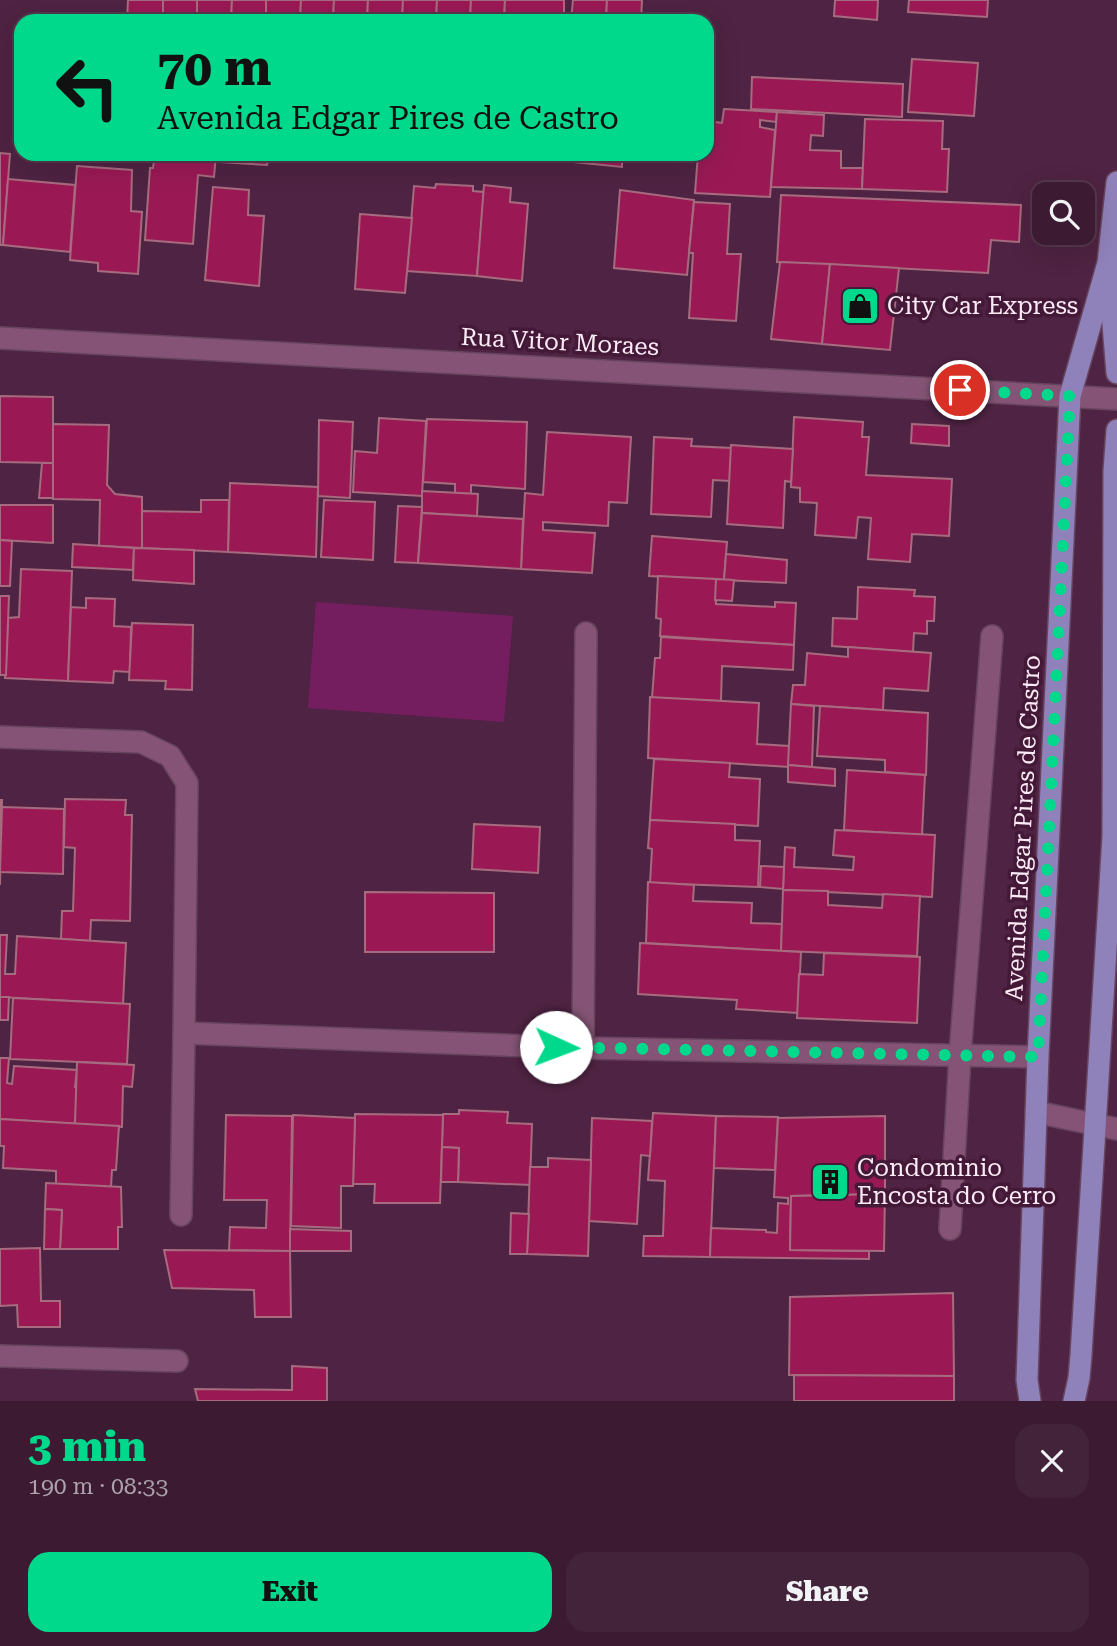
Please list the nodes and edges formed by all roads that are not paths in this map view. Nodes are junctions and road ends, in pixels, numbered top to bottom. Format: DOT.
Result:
graph roads {
  1 [pos="1117,182"];
  2 [pos="1108,263"];
  3 [pos="0,338"];
  4 [pos="1117,373"];
  5 [pos="1070,396"];
  6 [pos="1117,399"];
  7 [pos="1117,430"];
  8 [pos="586,633"];
  9 [pos="992,636"];
  10 [pos="0,737"];
  11 [pos="184,1032"];
  12 [pos="583,1048"];
  13 [pos="960,1055"];
  14 [pos="1038,1057"];
  15 [pos="1036,1112"];
  16 [pos="1094,1125"];
  17 [pos="1117,1129"];
  18 [pos="181,1215"];
  19 [pos="950,1229"];
  20 [pos="0,1356"];
  21 [pos="177,1361"];
  22 [pos="1030,1401"];
  23 [pos="1074,1401"];
  1 -- 2 [label="main road, Avenida Edgar Pires de Castro"];
  2 -- 4 [label="main road, Avenida Edgar Pires de Castro"];
  2 -- 5 [label="main road, Avenida Edgar Pires de Castro"];
  3 -- 5 [label="street, Rua Vitor Moraes"];
  5 -- 6 [label="street, Rua Vitor Moraes"];
  5 -- 14 [label="main road, Avenida Edgar Pires de Castro"];
  7 -- 16 [label="main road"];
  8 -- 12 [label="street"];
  9 -- 13 [label="street"];
  10 -- 11 [label="street"];
  11 -- 12 [label="street"];
  11 -- 18 [label="street"];
  12 -- 13 [label="street"];
  13 -- 14 [label="street"];
  13 -- 19 [label="street"];
  14 -- 15 [label="main road, Avenida Edgar Pires de Castro"];
  15 -- 16 [label="street"];
  15 -- 22 [label="main road, Avenida Edgar Pires de Castro"];
  16 -- 17 [label="street"];
  16 -- 23 [label="main road"];
  20 -- 21 [label="street"];
}
